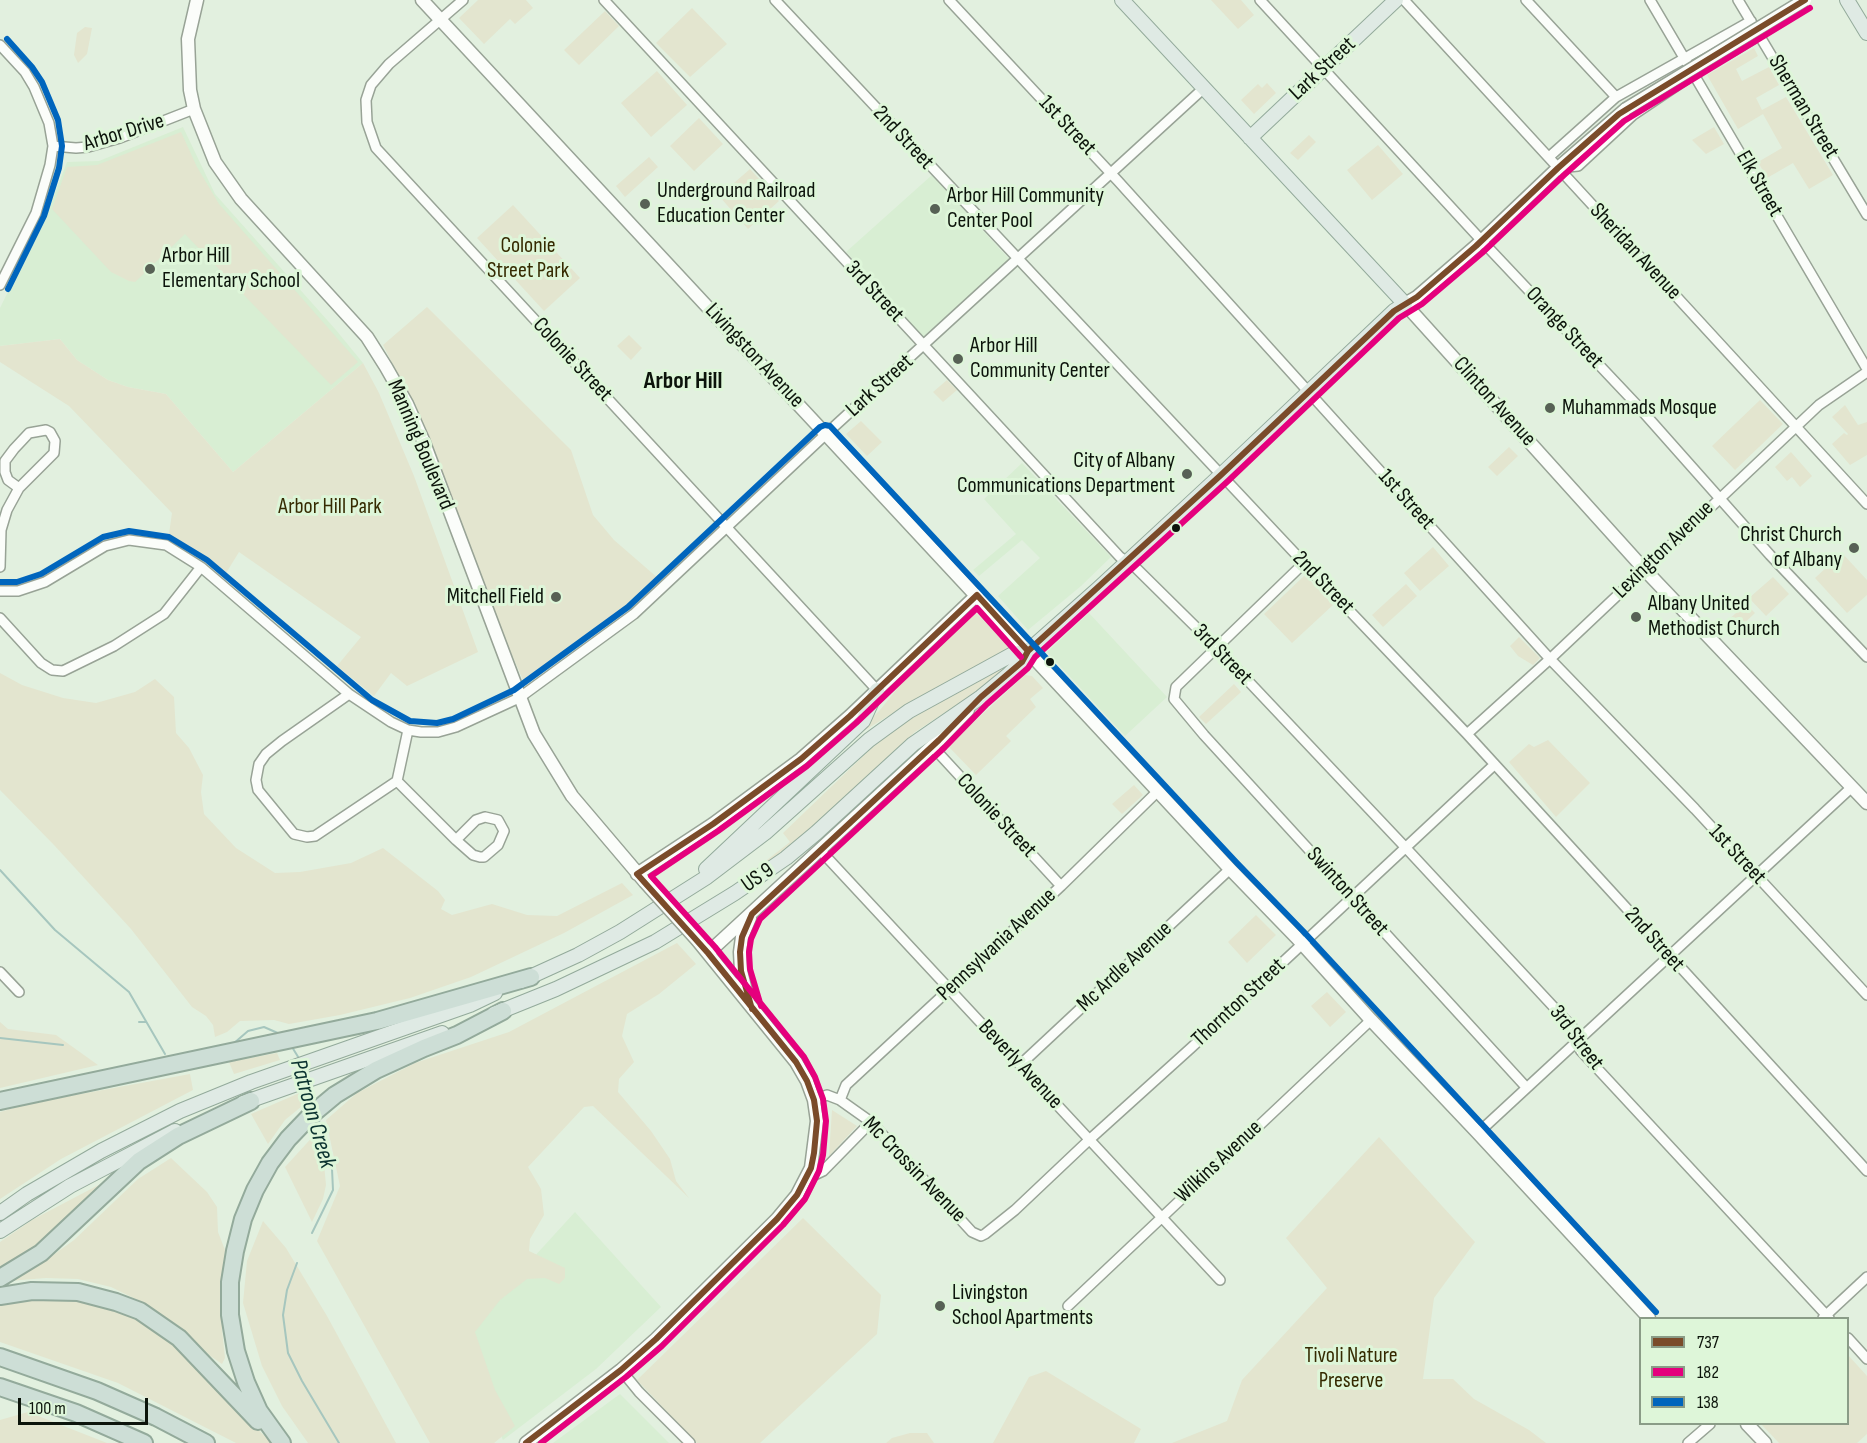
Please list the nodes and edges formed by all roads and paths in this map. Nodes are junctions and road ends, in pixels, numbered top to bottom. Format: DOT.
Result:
graph roads {
  1 [pos="197,0"];
  2 [pos="422,0"];
  3 [pos="463,0"];
  4 [pos="604,0"];
  5 [pos="775,0"];
  6 [pos="949,0"];
  7 [pos="1122,0"];
  8 [pos="1260,0"];
  9 [pos="1396,0"];
  10 [pos="1404,0"];
  11 [pos="1526,0"];
  12 [pos="1650,0"];
  13 [pos="1738,0"];
  14 [pos="1805,0"];
  15 [pos="1847,0"];
  16 [pos="441,20"];
  17 [pos="1751,21"];
  18 [pos="1867,33"];
  19 [pos="1760,35"];
  20 [pos="0,45"];
  21 [pos="1685,60"];
  22 [pos="1323,68"];
  23 [pos="1694,74"];
  24 [pos="1204,87"];
  25 [pos="1616,97"];
  26 [pos="194,109"];
  27 [pos="1250,138"];
  28 [pos="53,146"];
  29 [pos="1549,158"];
  30 [pos="1558,168"];
  31 [pos="1110,173"];
  32 [pos="1867,215"];
  33 [pos="1482,241"];
  34 [pos="1018,260"];
  35 [pos="0,285"];
  36 [pos="1405,304"];
  37 [pos="924,346"];
  38 [pos="1867,371"];
  39 [pos="1309,392"];
  40 [pos="1796,427"];
  41 [pos="826,434"];
  42 [pos="1222,474"];
  43 [pos="20,488"];
  44 [pos="1718,498"];
  45 [pos="1867,504"];
  46 [pos="727,526"];
  47 [pos="1127,562"];
  48 [pos="1304,563"];
  49 [pos="0,567"];
  50 [pos="201,567"];
  51 [pos="1644,569"];
  52 [pos="0,591"];
  53 [pos="977,595"];
  54 [pos="0,618"];
  55 [pos="1217,648"];
  56 [pos="1028,651"];
  57 [pos="1867,657"];
  58 [pos="1550,659"];
  59 [pos="878,690"];
  60 [pos="349,694"];
  61 [pos="981,697"];
  62 [pos="519,698"];
  63 [pos="408,730"];
  64 [pos="1467,734"];
  65 [pos="932,746"];
  66 [pos="1494,765"];
  67 [pos="397,782"];
  68 [pos="1852,787"];
  69 [pos="1158,791"];
  70 [pos="1867,803"];
  71 [pos="456,840"];
  72 [pos="1406,848"];
  73 [pos="820,850"];
  74 [pos="1230,869"];
  75 [pos="1757,876"];
  76 [pos="641,878"];
  77 [pos="1061,886"];
  78 [pos="681,894"];
  79 [pos="1353,898"];
  80 [pos="752,914"];
  81 [pos="1302,944"];
  82 [pos="708,953"];
  83 [pos="1669,956"];
  84 [pos="0,972"];
  85 [pos="531,977"];
  86 [pos="950,989"];
  87 [pos="19,992"];
  88 [pos="1867,995"];
  89 [pos="752,1009"];
  90 [pos="503,1011"];
  91 [pos="1371,1020"];
  92 [pos="1576,1042"];
  93 [pos="1020,1065"];
  94 [pos="1526,1087"];
  95 [pos="814,1100"];
  96 [pos="840,1100"];
  97 [pos="0,1101"];
  98 [pos="251,1101"];
  99 [pos="871,1122"];
  100 [pos="1478,1133"];
  101 [pos="1089,1140"];
  102 [pos="1867,1171"];
  103 [pos="806,1179"];
  104 [pos="0,1213"];
  105 [pos="1161,1217"];
  106 [pos="4,1228"];
  107 [pos="981,1236"];
  108 [pos="1867,1277"];
  109 [pos="0,1278"];
  110 [pos="1220,1280"];
  111 [pos="0,1296"];
  112 [pos="1068,1306"];
  113 [pos="1648,1317"];
  114 [pos="1825,1317"];
  115 [pos="1827,1317"];
  116 [pos="1849,1339"];
  117 [pos="0,1357"];
  118 [pos="1867,1359"];
  119 [pos="621,1370"];
  120 [pos="0,1387"];
  121 [pos="1709,1425"];
  122 [pos="1748,1425"];
  123 [pos="144,1443"];
  124 [pos="206,1443"];
  125 [pos="281,1443"];
  126 [pos="526,1443"];
  127 [pos="690,1443"];
  128 [pos="1689,1443"];
  129 [pos="1765,1443"];
  1 -- 26 [label="street, Manning Boulevard"];
  2 -- 16 [label="street, Livingston Avenue"];
  3 -- 16 [label="street, Colonie Street"];
  4 -- 37 [label="street, 3rd Street"];
  5 -- 34 [label="street, 2nd Street"];
  6 -- 31 [label="street, 1st Street"];
  7 -- 24 [label="main road, Clinton Avenue"];
  8 -- 22 [label="street, Orange Street"];
  9 -- 22 [label="main road, Lark Street"];
  10 -- 29 [label="street, Sheridan Avenue"];
  11 -- 25 [label="street"];
  12 -- 21 [label="street, Elk Street"];
  13 -- 17 [label="street, Sherman Street"];
  14 -- 30 [label="street, bridge"];
  15 -- 18 [label="main road"];
  16 -- 41 [label="street, Livingston Avenue"];
  16 -- 46 [label="street, Colonie Street"];
  17 -- 19 [label="street, Sherman Street"];
  17 -- 21 [label="street"];
  19 -- 23 [label="street"];
  19 -- 32 [label="street, Sherman Street"];
  20 -- 28 [label="street"];
  21 -- 23 [label="street, Elk Street"];
  21 -- 25 [label="street"];
  22 -- 27 [label="main road, Lark Street"];
  22 -- 33 [label="street, Orange Street"];
  23 -- 30 [label="street"];
  23 -- 38 [label="street, Elk Street"];
  24 -- 27 [label="main road, Clinton Avenue"];
  24 -- 31 [label="street, Lark Street"];
  25 -- 29 [label="street"];
  26 -- 28 [label="street, Arbor Drive"];
  26 -- 62 [label="street, Manning Boulevard"];
  27 -- 36 [label="main road, Clinton Avenue"];
  28 -- 35 [label="street"];
  29 -- 30 [label="street, Sheridan Avenue"];
  30 -- 33 [label="street"];
  30 -- 40 [label="street, Sheridan Avenue"];
  31 -- 34 [label="street, Lark Street"];
  31 -- 39 [label="street, 1st Street"];
  33 -- 36 [label="street"];
  33 -- 44 [label="street, Orange Street"];
  34 -- 37 [label="street, Lark Street"];
  34 -- 42 [label="street, 2nd Street"];
  36 -- 39 [label="main road, US 9"];
  36 -- 51 [label="street, Clinton Avenue"];
  37 -- 41 [label="street, Lark Street"];
  37 -- 47 [label="street, 3rd Street"];
  38 -- 40 [label="street, Lexington Avenue"];
  39 -- 42 [label="main road, US 9"];
  39 -- 58 [label="street, 1st Street"];
  40 -- 44 [label="street, Lexington Avenue"];
  40 -- 45 [label="street, Sheridan Avenue"];
  41 -- 46 [label="street, Lark Street"];
  41 -- 53 [label="street, Livingston Avenue"];
  42 -- 47 [label="main road, US 9"];
  42 -- 48 [label="street, 2nd Street"];
  43 -- 43 [label="street"];
  43 -- 49 [label="street"];
  44 -- 51 [label="street, Lexington Avenue"];
  44 -- 57 [label="street, Orange Street"];
  46 -- 59 [label="street, Colonie Street"];
  46 -- 62 [label="street, Lark Street"];
  47 -- 55 [label="street, 3rd Street"];
  47 -- 56 [label="main road, US 9"];
  48 -- 55 [label="street"];
  48 -- 64 [label="street, 2nd Street"];
  50 -- 52 [label="street"];
  50 -- 54 [label="street"];
  50 -- 60 [label="street"];
  51 -- 58 [label="street, Lexington Avenue"];
  51 -- 68 [label="street, Clinton Avenue"];
  53 -- 56 [label="street, Livingston Avenue"];
  53 -- 59 [label="street"];
  55 -- 72 [label="street, 3rd Street"];
  55 -- 79 [label="street, Swinton Street"];
  56 -- 61 [label="main road, US 9"];
  56 -- 69 [label="street, Livingston Avenue"];
  56 -- 78 [label="main road, US 9"];
  58 -- 64 [label="street, Lexington Avenue"];
  58 -- 75 [label="street, 1st Street"];
  59 -- 76 [label="street"];
  59 -- 78 [label="main road"];
  60 -- 63 [label="street"];
  60 -- 67 [label="street"];
  61 -- 65 [label="street"];
  61 -- 90 [label="main road, US 9 / US 9"];
  62 -- 63 [label="street, Lark Street"];
  62 -- 76 [label="street, Manning Boulevard"];
  63 -- 67 [label="street"];
  64 -- 66 [label="street, 2nd Street"];
  65 -- 73 [label="street"];
  65 -- 77 [label="street, Colonie Street"];
  66 -- 72 [label="street, Thornton Street"];
  66 -- 83 [label="street, 2nd Street"];
  67 -- 71 [label="street"];
  68 -- 70 [label="street, Clinton Avenue"];
  68 -- 75 [label="street"];
  69 -- 74 [label="street, Livingston Avenue"];
  69 -- 77 [label="street, Pennsylvania Avenue"];
  71 -- 71 [label="street"];
  72 -- 79 [label="street, Thornton Street"];
  72 -- 92 [label="street, 3rd Street"];
  73 -- 80 [label="street"];
  73 -- 86 [label="street, Beverly Avenue"];
  74 -- 81 [label="street, Livingston Avenue"];
  74 -- 93 [label="street, Mc Ardle Avenue"];
  75 -- 83 [label="street"];
  75 -- 88 [label="street, 1st Street"];
  76 -- 82 [label="street, Manning Boulevard, bridge"];
  77 -- 86 [label="street, Pennsylvania Avenue"];
  78 -- 85 [label="main road, US 9"];
  79 -- 81 [label="street, Thornton Street"];
  79 -- 94 [label="street, Swinton Street"];
  80 -- 82 [label="street"];
  80 -- 89 [label="street"];
  81 -- 91 [label="street, Livingston Avenue"];
  81 -- 101 [label="street, Thornton Street"];
  82 -- 89 [label="street, Manning Boulevard"];
  83 -- 92 [label="street"];
  83 -- 102 [label="street, 2nd Street"];
  84 -- 87 [label="street"];
  85 -- 97 [label="highway"];
  85 -- 104 [label="main road, US 9"];
  86 -- 93 [label="street, Beverly Avenue"];
  86 -- 96 [label="street, Pennsylvania Avenue"];
  89 -- 95 [label="street, Manning Boulevard"];
  90 -- 98 [label="main road, US 9"];
  90 -- 125 [label="highway"];
  91 -- 100 [label="street, Livingston Avenue"];
  91 -- 105 [label="street, Wilkins Avenue"];
  92 -- 94 [label="street"];
  92 -- 114 [label="street, 3rd Street"];
  93 -- 101 [label="street, Beverly Avenue"];
  94 -- 100 [label="street"];
  95 -- 96 [label="street, Mc Crossin Avenue"];
  95 -- 103 [label="street, Manning Boulevard"];
  96 -- 99 [label="street, Mc Crossin Avenue"];
  98 -- 106 [label="main road, US 9"];
  98 -- 109 [label="highway"];
  99 -- 103 [label="street"];
  99 -- 107 [label="street, Mc Crossin Avenue"];
  100 -- 113 [label="street, Livingston Avenue"];
  101 -- 105 [label="street, Beverly Avenue"];
  101 -- 107 [label="street, Thornton Street"];
  103 -- 119 [label="street, Manning Boulevard"];
  105 -- 110 [label="street, Beverly Avenue"];
  105 -- 112 [label="street, Wilkins Avenue"];
  108 -- 115 [label="street"];
  111 -- 125 [label="highway"];
  116 -- 118 [label="street"];
  117 -- 124 [label="highway"];
  119 -- 126 [label="street, Manning Boulevard"];
  119 -- 127 [label="street"];
  120 -- 123 [label="highway"];
  121 -- 128 [label="street"];
  122 -- 129 [label="street"];
}
